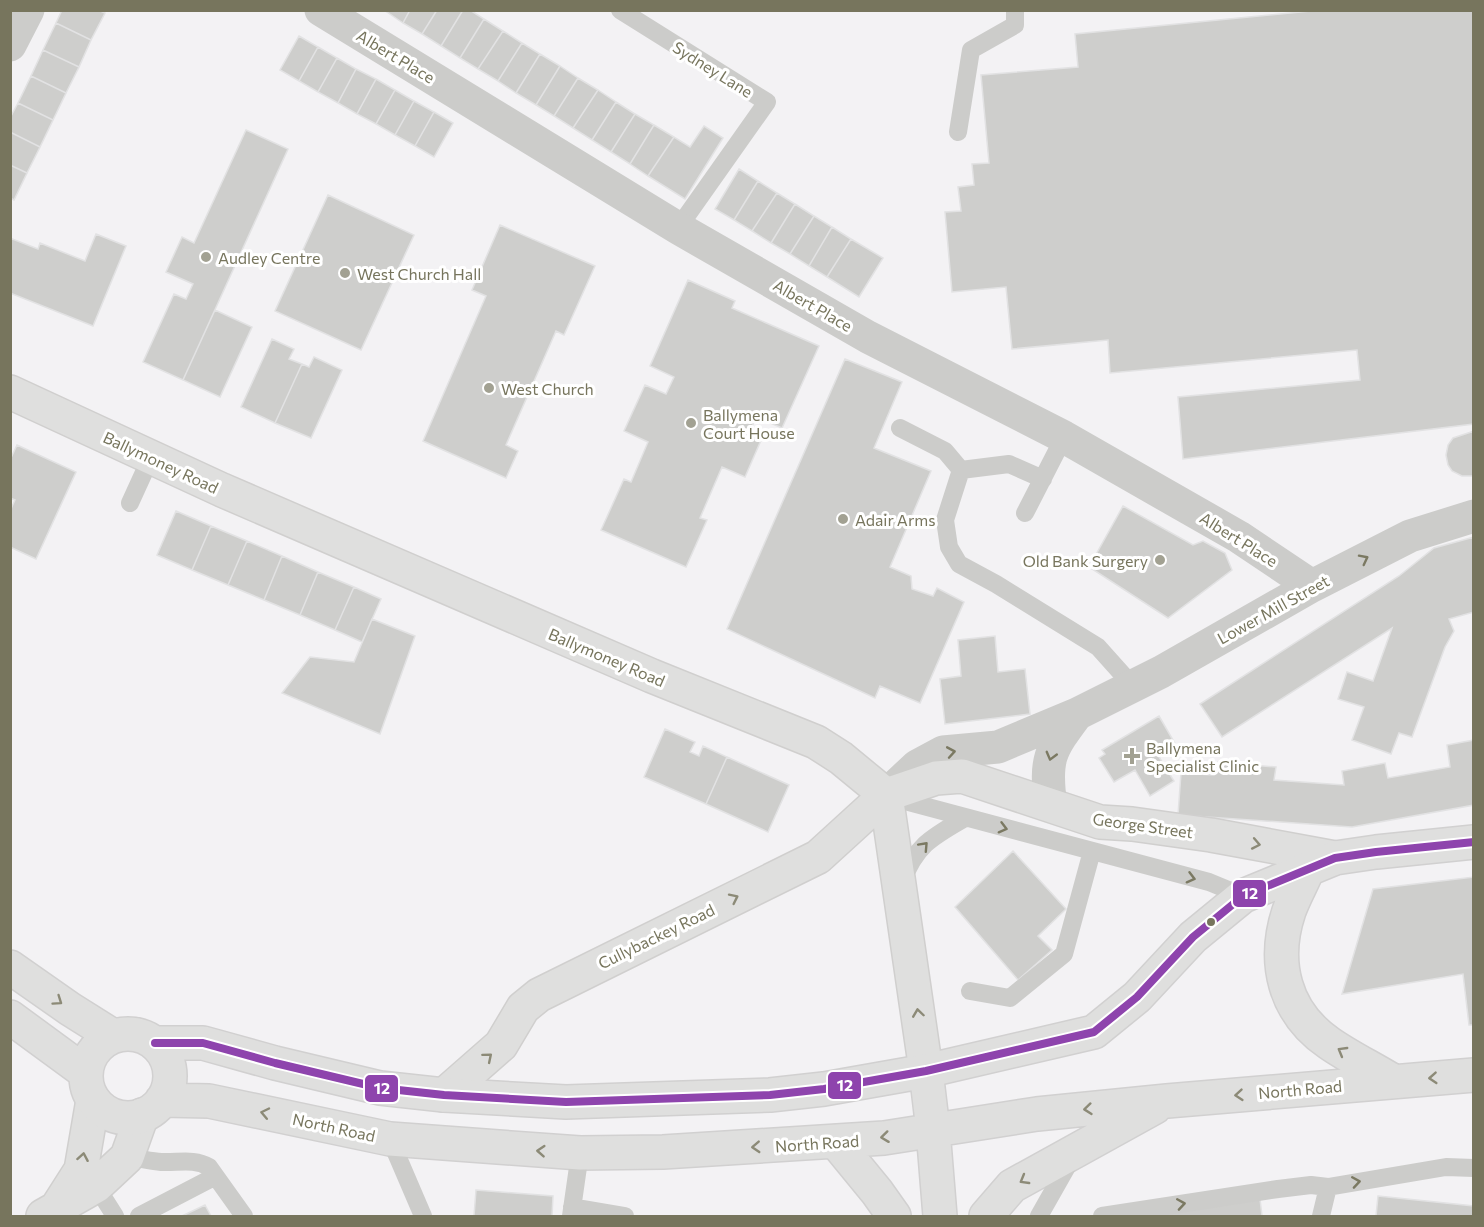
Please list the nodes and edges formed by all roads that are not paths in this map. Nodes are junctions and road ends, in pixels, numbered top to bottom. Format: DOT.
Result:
graph roads {
  1 [pos="28,10"];
  2 [pos="321,10"];
  3 [pos="620,10"];
  4 [pos="1015,10"];
  5 [pos="10,45"];
  6 [pos="958,132"];
  7 [pos="678,228"];
  8 [pos="10,392"];
  9 [pos="900,428"];
  10 [pos="1064,437"];
  11 [pos="152,457"];
  12 [pos="961,471"];
  13 [pos="1043,479"];
  14 [pos="130,503"];
  15 [pos="1025,513"];
  16 [pos="1473,516"];
  17 [pos="1312,586"];
  18 [pos="1132,685"];
  19 [pos="1077,714"];
  20 [pos="886,795"];
  21 [pos="1051,806"];
  22 [pos="965,818"];
  23 [pos="1473,842"];
  24 [pos="1092,852"];
  25 [pos="1322,863"];
  26 [pos="900,890"];
  27 [pos="1243,897"];
  28 [pos="10,967"];
  29 [pos="970,991"];
  30 [pos="10,1017"];
  31 [pos="113,1036"];
  32 [pos="154,1043"];
  33 [pos="926,1071"];
  34 [pos="1473,1075"];
  35 [pos="1393,1081"];
  36 [pos="89,1086"];
  37 [pos="444,1095"];
  38 [pos="1167,1101"];
  39 [pos="152,1108"];
  40 [pos="933,1130"];
  41 [pos="390,1139"];
  42 [pos="836,1142"];
  43 [pos="1077,1150"];
  44 [pos="580,1153"];
  45 [pos="127,1157"];
  46 [pos="1473,1168"];
  47 [pos="214,1177"];
  48 [pos="96,1186"];
  49 [pos="1328,1187"];
  50 [pos="50,1212"];
  51 [pos="571,1212"];
  52 [pos="115,1216"];
  53 [pos="140,1216"];
  54 [pos="244,1216"];
  55 [pos="423,1216"];
  56 [pos="625,1216"];
  57 [pos="894,1216"];
  58 [pos="940,1216"];
  59 [pos="986,1216"];
  60 [pos="1039,1216"];
  61 [pos="1102,1216"];
  62 [pos="1321,1216"];
  1 -- 5 [label="street"];
  2 -- 7 [label="street, Albert Place"];
  3 -- 7 [label="lane, Sydney Lane"];
  4 -- 6 [label="lane"];
  7 -- 10 [label="street, Albert Place"];
  8 -- 11 [label="main road, Ballymoney Road"];
  9 -- 12 [label="lane"];
  10 -- 13 [label="lane"];
  10 -- 17 [label="street, Albert Place"];
  11 -- 14 [label="lane"];
  11 -- 20 [label="main road, Ballymoney Road"];
  12 -- 13 [label="lane"];
  12 -- 18 [label="lane"];
  13 -- 15 [label="lane"];
  17 -- 16 [label="street, Lower Mill Street, one-way"];
  17 -- 18 [label="street, Lower Mill Street"];
  18 -- 19 [label="street, Lower Mill Street"];
  20 -- 19 [label="street, Lower Mill Street, one-way"];
  19 -- 21 [label="street, Lower Mill Street, one-way"];
  20 -- 21 [label="main road, George Street"];
  20 -- 22 [label="lane"];
  20 -- 26 [label="main road"];
  37 -- 20 [label="main road, Cullybackey Road, one-way"];
  21 -- 25 [label="main road, George Street, one-way"];
  22 -- 24 [label="lane, one-way"];
  26 -- 22 [label="lane, one-way"];
  23 -- 25 [label="main road"];
  24 -- 27 [label="lane, one-way"];
  24 -- 29 [label="lane"];
  25 -- 27 [label="main road"];
  35 -- 25 [label="main road, one-way"];
  33 -- 26 [label="main road, one-way"];
  27 -- 33 [label="main road"];
  28 -- 31 [label="main road, one-way"];
  30 -- 36 [label="main road"];
  31 -- 32 [label="main road"];
  31 -- 36 [label="main road"];
  32 -- 37 [label="main road"];
  32 -- 39 [label="main road"];
  33 -- 37 [label="main road"];
  33 -- 40 [label="main road"];
  34 -- 35 [label="main road, North Road, one-way"];
  35 -- 38 [label="main road, North Road, one-way"];
  36 -- 39 [label="main road"];
  50 -- 36 [label="main road, one-way"];
  38 -- 40 [label="main road, North Road, one-way"];
  38 -- 43 [label="main road"];
  41 -- 39 [label="main road, North Road, one-way"];
  39 -- 45 [label="main road"];
  40 -- 42 [label="main road, North Road, one-way"];
  40 -- 58 [label="main road"];
  44 -- 41 [label="main road, North Road, one-way"];
  41 -- 55 [label="lane"];
  42 -- 44 [label="main road, North Road, one-way"];
  42 -- 57 [label="main road"];
  43 -- 59 [label="main road, one-way"];
  43 -- 60 [label="lane"];
  44 -- 51 [label="lane"];
  45 -- 47 [label="lane"];
  45 -- 48 [label="main road"];
  49 -- 46 [label="lane, one-way"];
  47 -- 53 [label="lane"];
  47 -- 54 [label="lane"];
  48 -- 50 [label="main road"];
  48 -- 52 [label="lane"];
  61 -- 49 [label="lane, one-way"];
  49 -- 62 [label="lane"];
  51 -- 56 [label="lane"];
}
